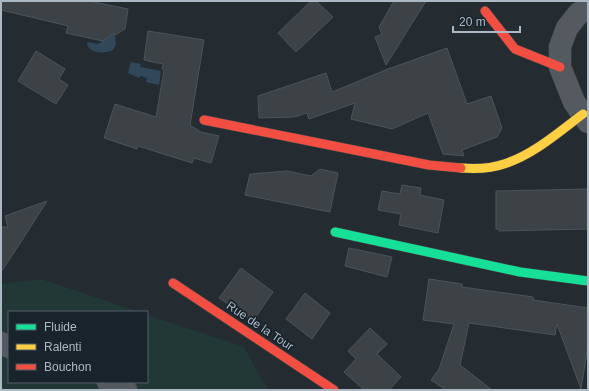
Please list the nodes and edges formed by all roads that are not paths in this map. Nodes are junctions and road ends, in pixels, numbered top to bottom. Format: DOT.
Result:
graph roads {
  1 [pos="588,9"];
  2 [pos="485,11"];
  3 [pos="560,67"];
  4 [pos="585,118"];
  5 [pos="204,120"];
  6 [pos="335,232"];
  7 [pos="588,281"];
  8 [pos="173,283"];
  9 [pos="110,383"];
  10 [pos="126,390"];
  11 [pos="334,390"];
  1 -- 3 [label="street"];
  2 -- 3 [label="street"];
  3 -- 4 [label="street"];
  4 -- 5 [label="street"];
  6 -- 7 [label="street"];
  8 -- 11 [label="street, Rue de la Tour"];
  9 -- 10 [label="street"];
}
